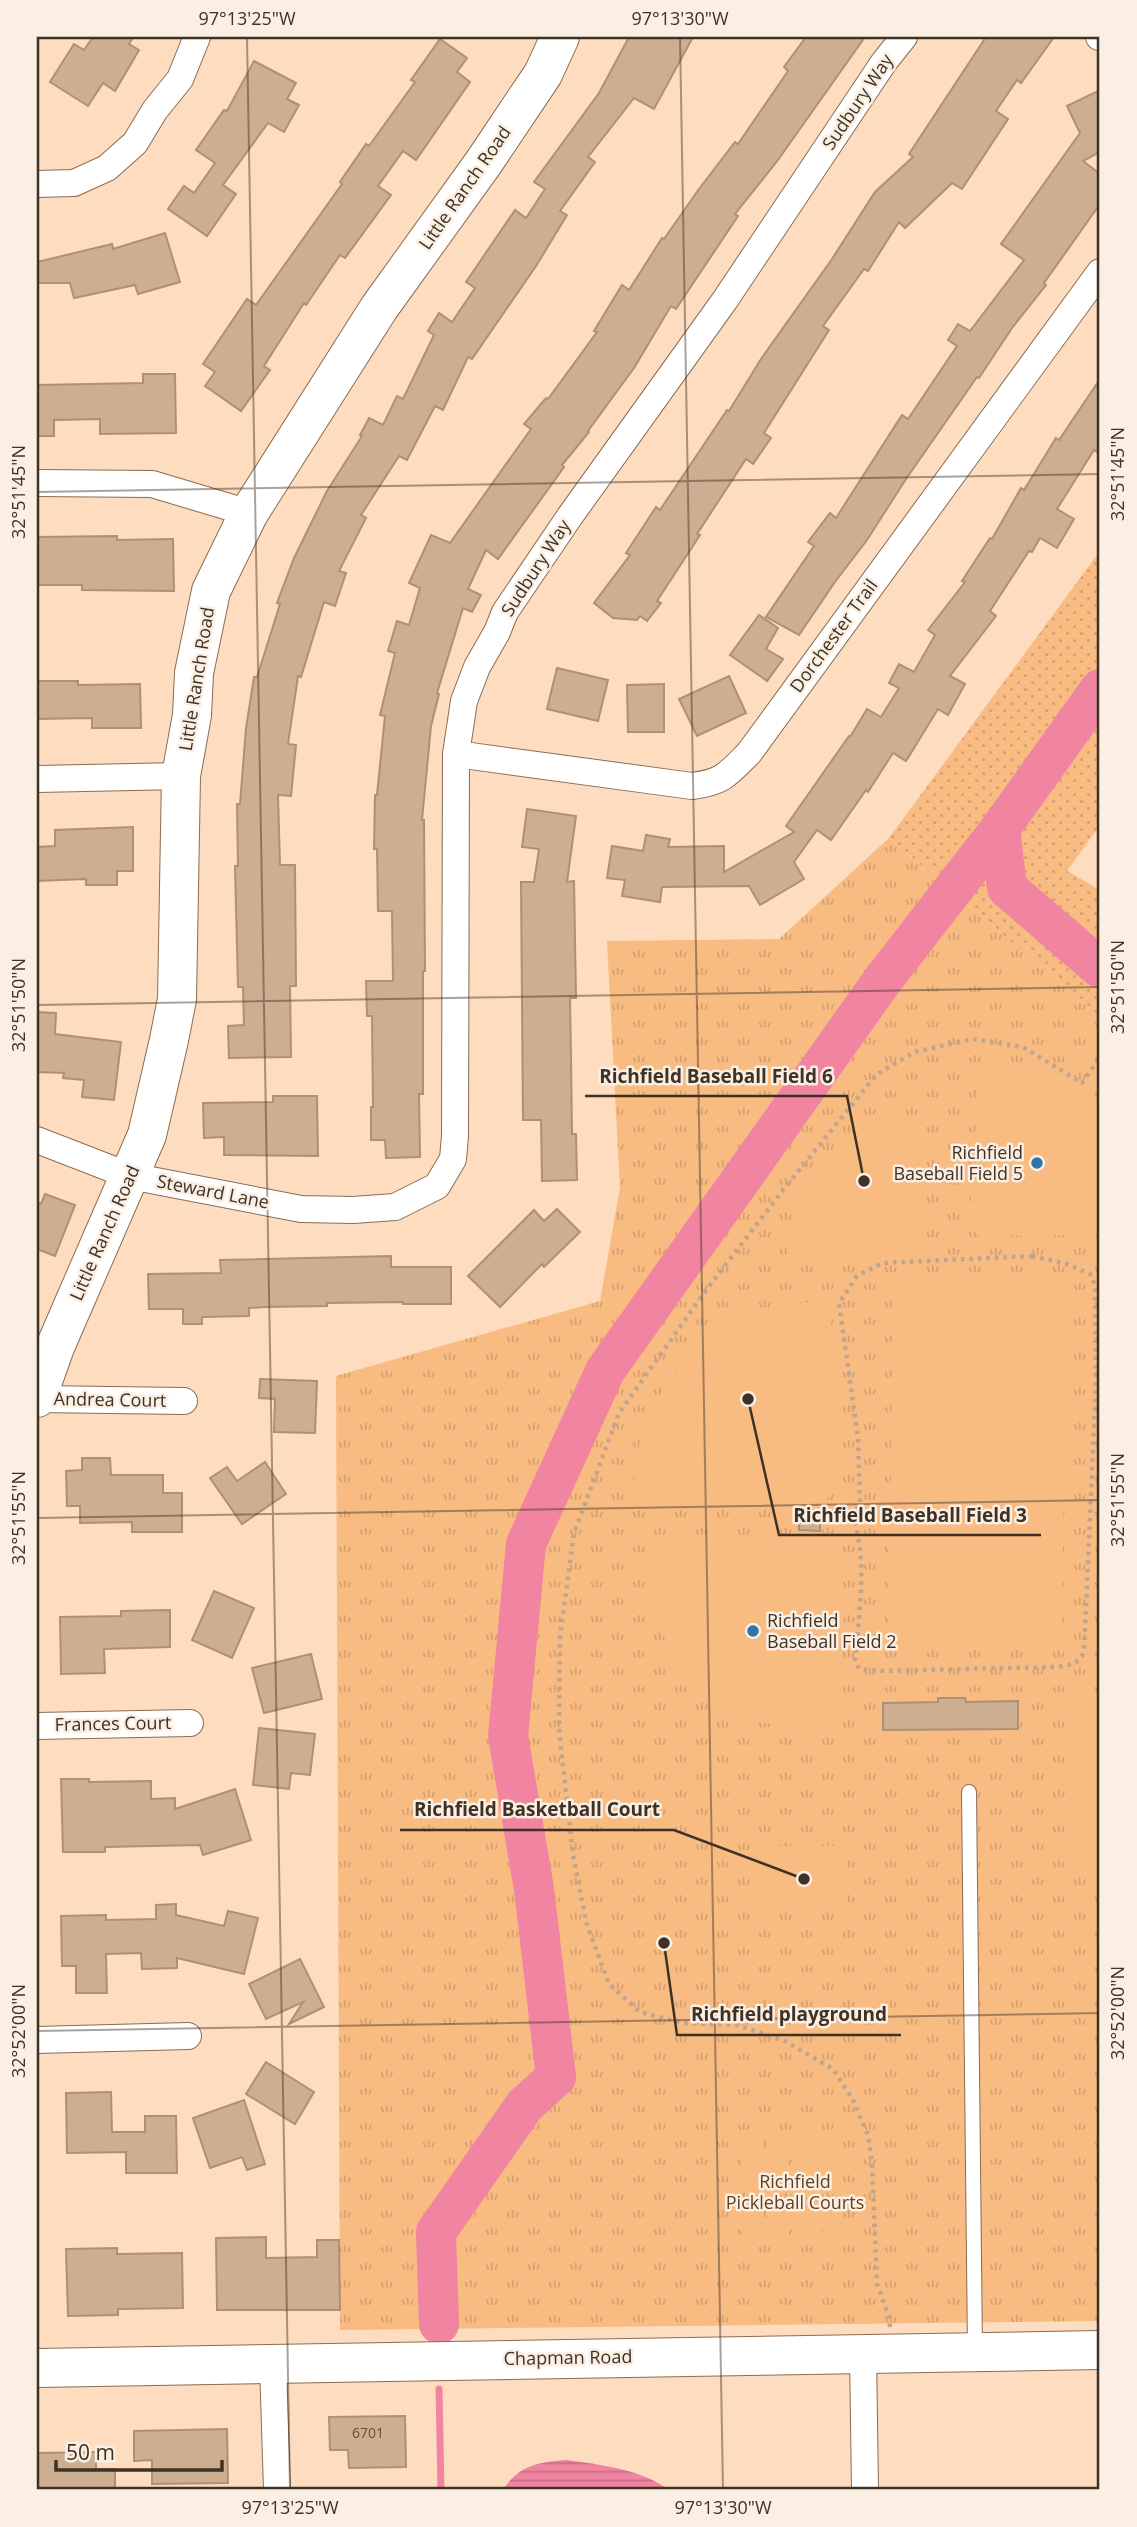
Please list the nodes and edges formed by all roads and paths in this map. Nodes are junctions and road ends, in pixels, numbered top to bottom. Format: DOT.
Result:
graph roads {
  1 [pos="197,37"];
  2 [pos="560,37"];
  3 [pos="904,37"];
  4 [pos="37,184"];
  5 [pos="1100,272"];
  6 [pos="37,483"];
  7 [pos="249,513"];
  8 [pos="456,754"];
  9 [pos="181,776"];
  10 [pos="37,779"];
  11 [pos="1100,1057"];
  12 [pos="37,1140"];
  13 [pos="130,1176"];
  14 [pos="395,1207"];
  15 [pos="1032,1256"];
  16 [pos="37,1399"];
  17 [pos="184,1401"];
  18 [pos="190,1723"];
  19 [pos="37,1726"];
  20 [pos="969,1792"];
  21 [pos="188,2036"];
  22 [pos="37,2040"];
  23 [pos="1100,2350"];
  24 [pos="975,2351"];
  25 [pos="877,2352"];
  26 [pos="273,2364"];
  27 [pos="37,2368"];
  28 [pos="276,2490"];
  29 [pos="865,2490"];
  1 -- 4 [label="street"];
  2 -- 7 [label="street, Little Ranch Road"];
  3 -- 8 [label="street, Sudbury Way"];
  5 -- 8 [label="street, Dorchester Trail"];
  6 -- 7 [label="street"];
  7 -- 9 [label="street, Little Ranch Road"];
  8 -- 14 [label="street, Sudbury Way"];
  9 -- 10 [label="street"];
  9 -- 13 [label="street, Little Ranch Road"];
  11 -- 25 [label="path"];
  12 -- 13 [label="street, Steward Lane"];
  13 -- 14 [label="street, Steward Lane"];
  13 -- 16 [label="street, Little Ranch Road"];
  15 -- 15 [label="path"];
  16 -- 17 [label="street, Andrea Court"];
  18 -- 19 [label="street, Frances Court"];
  20 -- 24 [label="lane"];
  21 -- 22 [label="street"];
  23 -- 24 [label="street, Chapman Road"];
  24 -- 25 [label="street, Chapman Road"];
  25 -- 26 [label="street, Chapman Road"];
  25 -- 29 [label="street"];
  26 -- 27 [label="street, Chapman Road"];
  26 -- 28 [label="street"];
}
